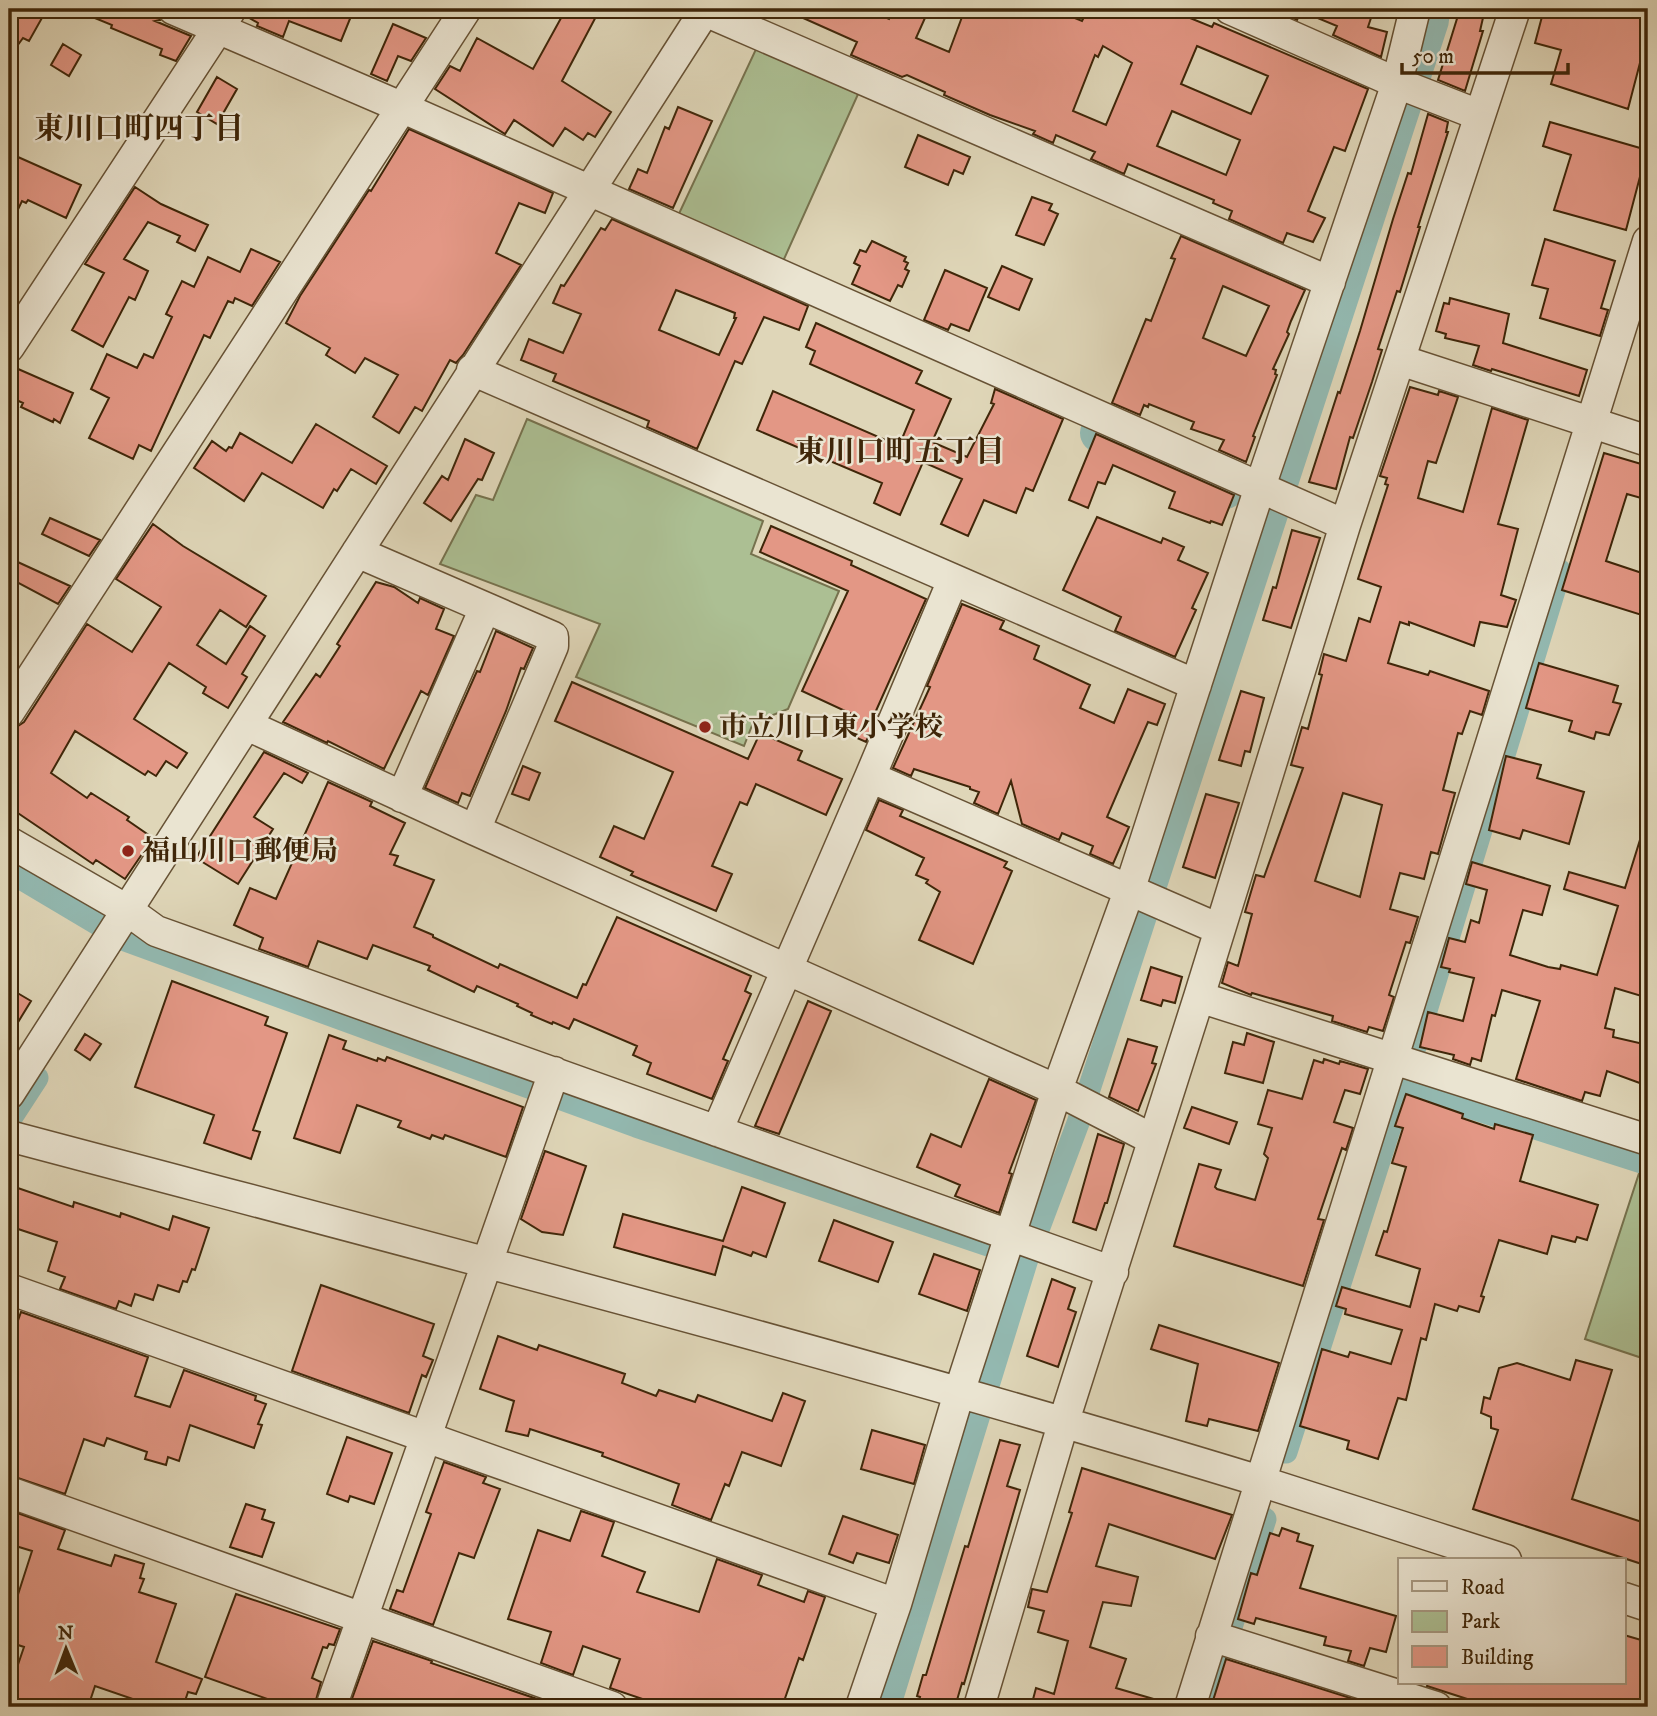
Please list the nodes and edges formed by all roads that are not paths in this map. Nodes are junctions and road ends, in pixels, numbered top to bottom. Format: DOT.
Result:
graph roads {
  1 [pos="173,9"];
  2 [pos="466,9"];
  3 [pos="1230,9"];
  4 [pos="1415,9"];
  5 [pos="1515,9"];
  6 [pos="705,10"];
  7 [pos="225,18"];
  8 [pos="1397,83"];
  9 [pos="401,107"];
  10 [pos="1479,115"];
  11 [pos="589,191"];
  12 [pos="1648,241"];
  13 [pos="1330,282"];
  14 [pos="9,347"];
  15 [pos="1400,360"];
  16 [pos="472,370"];
  17 [pos="1592,424"];
  18 [pos="1648,441"];
  19 [pos="1261,486"];
  20 [pos="1345,525"];
  21 [pos="357,552"];
  22 [pos="953,580"];
  23 [pos="485,608"];
  24 [pos="1196,685"];
  25 [pos="9,712"];
  26 [pos="247,725"];
  27 [pos="870,777"];
  28 [pos="402,797"];
  29 [pos="475,830"];
  30 [pos="9,842"];
  31 [pos="1129,891"];
  32 [pos="120,922"];
  33 [pos="1219,929"];
  34 [pos="786,970"];
  35 [pos="1199,997"];
  36 [pos="1394,1060"];
  37 [pos="554,1072"];
  38 [pos="1057,1090"];
  39 [pos="9,1094"];
  40 [pos="717,1131"];
  41 [pos="9,1136"];
  42 [pos="1152,1139"];
  43 [pos="1648,1140"];
  44 [pos="1010,1244"];
  45 [pos="488,1263"];
  46 [pos="1113,1272"];
  47 [pos="9,1289"];
  48 [pos="963,1395"];
  49 [pos="1063,1424"];
  50 [pos="426,1437"];
  51 [pos="1261,1482"];
  52 [pos="9,1492"];
  53 [pos="1500,1558"];
  54 [pos="1626,1599"];
  55 [pos="896,1604"];
  56 [pos="1648,1606"];
  57 [pos="362,1619"];
  58 [pos="1212,1636"];
  59 [pos="331,1707"];
  60 [pos="612,1707"];
  61 [pos="861,1707"];
  62 [pos="979,1707"];
  63 [pos="1190,1707"];
  64 [pos="1436,1707"];
  1 -- 7 [label="street"];
  2 -- 9 [label="street"];
  3 -- 8 [label="street"];
  4 -- 8 [label="street"];
  5 -- 10 [label="street"];
  6 -- 11 [label="street"];
  6 -- 13 [label="street"];
  7 -- 9 [label="street"];
  7 -- 14 [label="street"];
  8 -- 10 [label="street"];
  8 -- 13 [label="street"];
  9 -- 11 [label="street"];
  9 -- 25 [label="street"];
  10 -- 15 [label="street"];
  11 -- 16 [label="street"];
  11 -- 19 [label="street"];
  12 -- 17 [label="street"];
  13 -- 19 [label="street"];
  15 -- 17 [label="street"];
  15 -- 20 [label="street"];
  16 -- 21 [label="street"];
  16 -- 22 [label="street"];
  17 -- 18 [label="street"];
  17 -- 36 [label="street"];
  19 -- 20 [label="street"];
  19 -- 24 [label="street"];
  20 -- 33 [label="street"];
  21 -- 23 [label="street"];
  21 -- 26 [label="street"];
  22 -- 24 [label="street"];
  22 -- 27 [label="street"];
  23 -- 28 [label="street"];
  23 -- 29 [label="street"];
  24 -- 31 [label="street"];
  26 -- 28 [label="street"];
  26 -- 32 [label="street"];
  27 -- 31 [label="street"];
  27 -- 34 [label="street"];
  28 -- 29 [label="street"];
  29 -- 34 [label="street"];
  30 -- 32 [label="street"];
  31 -- 33 [label="street"];
  31 -- 38 [label="street"];
  32 -- 37 [label="street"];
  32 -- 39 [label="street"];
  33 -- 35 [label="street"];
  34 -- 38 [label="street"];
  34 -- 40 [label="street"];
  35 -- 36 [label="street"];
  35 -- 42 [label="street"];
  36 -- 43 [label="street"];
  36 -- 51 [label="street"];
  37 -- 40 [label="street"];
  37 -- 45 [label="street"];
  38 -- 42 [label="street"];
  38 -- 44 [label="street"];
  40 -- 44 [label="street"];
  41 -- 45 [label="street"];
  42 -- 46 [label="street"];
  44 -- 46 [label="street"];
  44 -- 48 [label="street"];
  45 -- 48 [label="street"];
  45 -- 50 [label="street"];
  46 -- 49 [label="street"];
  47 -- 50 [label="street"];
  48 -- 49 [label="street"];
  48 -- 55 [label="street"];
  49 -- 51 [label="street"];
  49 -- 62 [label="street"];
  50 -- 55 [label="street"];
  50 -- 57 [label="street"];
  51 -- 53 [label="street"];
  51 -- 58 [label="street"];
  52 -- 57 [label="street"];
  54 -- 56 [label="street"];
  55 -- 61 [label="street"];
  57 -- 59 [label="street"];
  57 -- 60 [label="street"];
  58 -- 63 [label="street"];
  58 -- 64 [label="street"];
}
